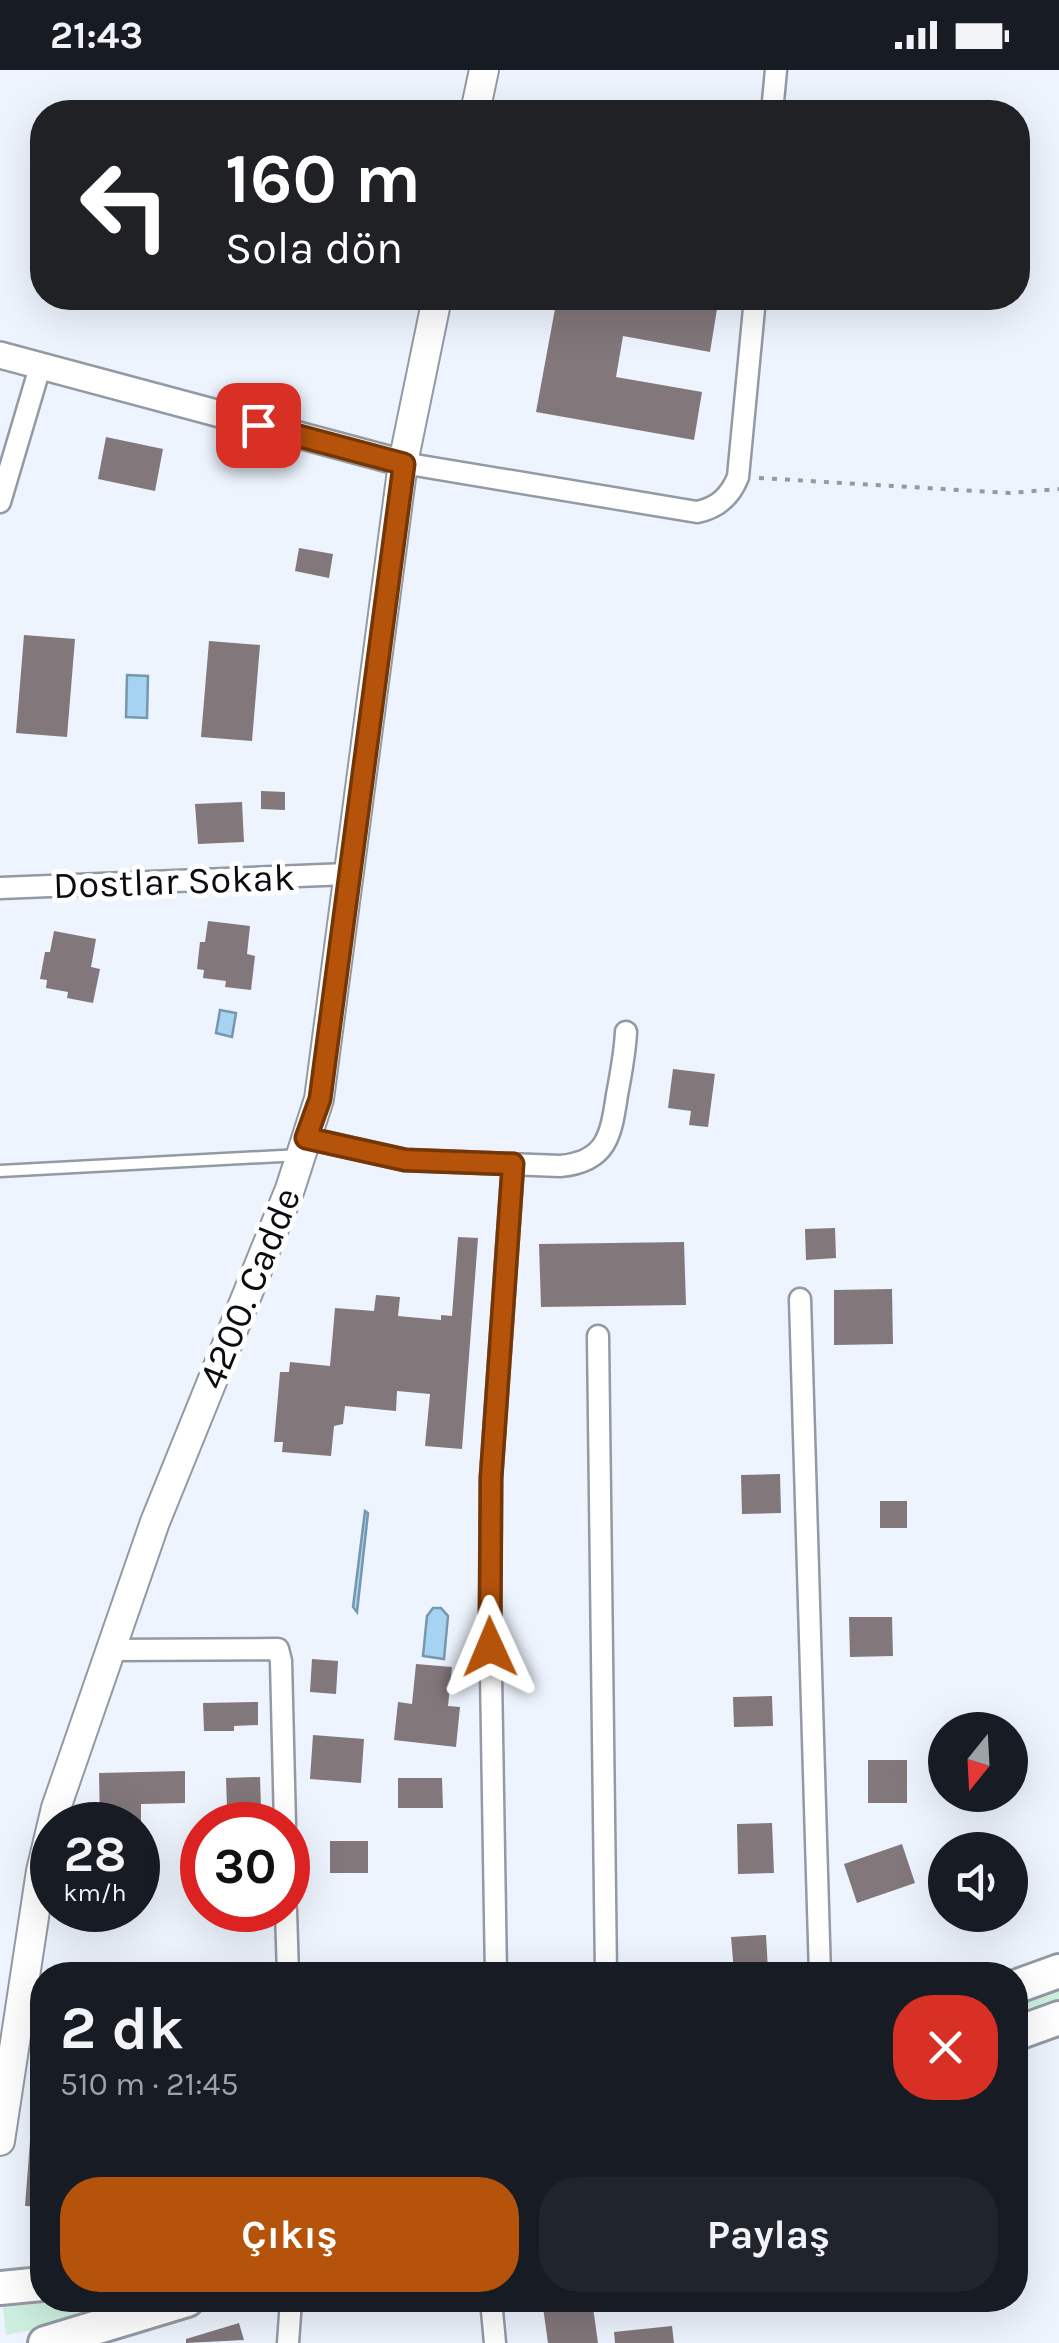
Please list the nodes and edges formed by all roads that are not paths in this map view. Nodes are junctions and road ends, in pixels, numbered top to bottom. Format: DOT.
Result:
graph roads {
  1 [pos="484,70"];
  2 [pos="776,70"];
  3 [pos="478,100"];
  4 [pos="773,100"];
  5 [pos="436,310"];
  6 [pos="753,310"];
  7 [pos="0,354"];
  8 [pos="40,367"];
  9 [pos="404,464"];
  10 [pos="0,502"];
  11 [pos="348,874"];
  12 [pos="0,888"];
  13 [pos="626,1032"];
  14 [pos="304,1146"];
  15 [pos="513,1164"];
  16 [pos="0,1171"];
  17 [pos="800,1298"];
  18 [pos="598,1336"];
  19 [pos="110,1650"];
  20 [pos="285,1802"];
  21 [pos="287,1932"];
  22 [pos="288,1962"];
  23 [pos="496,1962"];
  24 [pos="606,1962"];
  25 [pos="820,1962"];
  26 [pos="1059,1971"];
  27 [pos="1028,1982"];
  28 [pos="1059,2018"];
  29 [pos="1028,2029"];
  30 [pos="0,2141"];
  31 [pos="30,2285"];
  32 [pos="0,2288"];
  33 [pos="147,2312"];
  34 [pos="290,2312"];
  35 [pos="491,2312"];
  36 [pos="45,2343"];
  37 [pos="288,2343"];
  38 [pos="495,2343"];
  1 -- 3 [label="main road"];
  2 -- 4 [label="street"];
  5 -- 9 [label="main road, 4200. Cadde"];
  6 -- 9 [label="street"];
  7 -- 8 [label="street"];
  8 -- 9 [label="street"];
  8 -- 10 [label="street"];
  9 -- 11 [label="main road, 4200. Cadde"];
  11 -- 12 [label="street, Dostlar Sokak"];
  11 -- 14 [label="main road, 4200. Cadde"];
  13 -- 15 [label="street"];
  14 -- 15 [label="street"];
  14 -- 16 [label="lane"];
  14 -- 19 [label="main road, 4200. Cadde"];
  15 -- 23 [label="street"];
  17 -- 25 [label="street"];
  18 -- 24 [label="street"];
  19 -- 20 [label="street"];
  19 -- 30 [label="main road, 4200. Cadde"];
  21 -- 22 [label="street"];
  26 -- 27 [label="main road"];
  28 -- 29 [label="main road"];
  31 -- 32 [label="main road"];
  33 -- 36 [label="main road"];
  34 -- 37 [label="street"];
  35 -- 38 [label="street"];
}
